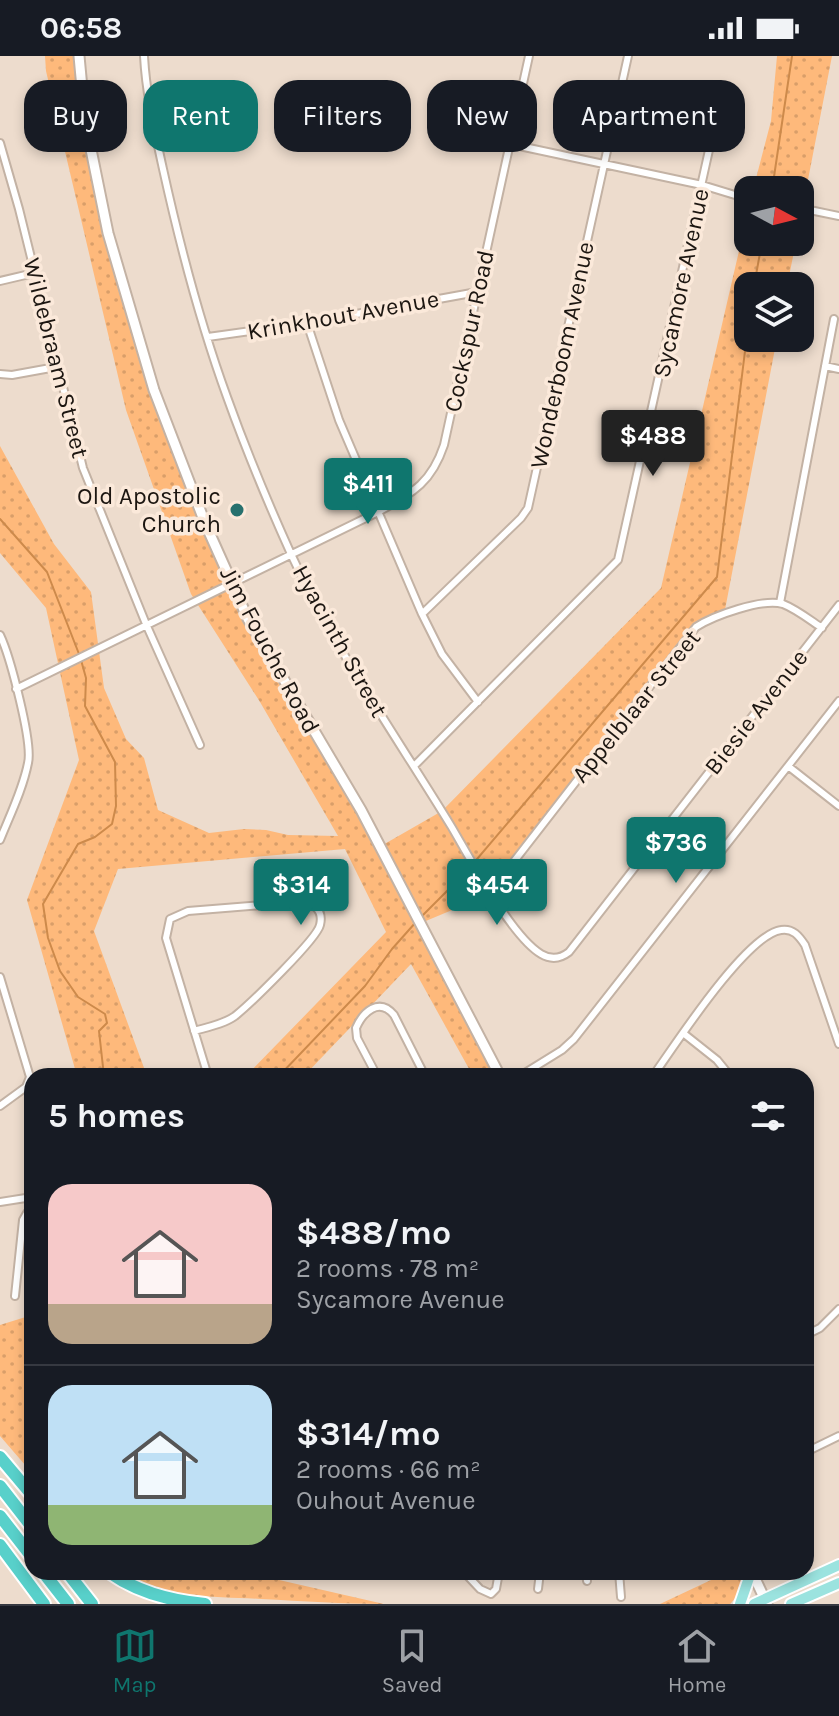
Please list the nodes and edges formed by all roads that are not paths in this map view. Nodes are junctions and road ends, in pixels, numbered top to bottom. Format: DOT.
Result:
graph roads {
  1 [pos="79,56"];
  2 [pos="144,56"];
  3 [pos="529,56"];
  4 [pos="628,56"];
  5 [pos="524,80"];
  6 [pos="0,143"];
  7 [pos="537,150"];
  8 [pos="508,152"];
  9 [pos="709,152"];
  10 [pos="603,164"];
  11 [pos="702,185"];
  12 [pos="734,195"];
  13 [pos="814,211"];
  14 [pos="839,216"];
  15 [pos="34,273"];
  16 [pos="0,281"];
  17 [pos="477,292"];
  18 [pos="834,319"];
  19 [pos="307,323"];
  20 [pos="208,337"];
  21 [pos="825,366"];
  22 [pos="56,367"];
  23 [pos="839,369"];
  24 [pos="0,374"];
  25 [pos="378,512"];
  26 [pos="291,553"];
  27 [pos="231,583"];
  28 [pos="780,603"];
  29 [pos="839,605"];
  30 [pos="422,614"];
  31 [pos="146,624"];
  32 [pos="822,628"];
  33 [pos="0,635"];
  34 [pos="16,689"];
  35 [pos="839,701"];
  36 [pos="478,702"];
  37 [pos="200,745"];
  38 [pos="414,766"];
  39 [pos="788,766"];
  40 [pos="839,806"];
  41 [pos="3,822"];
  42 [pos="0,840"];
  43 [pos="491,891"];
  44 [pos="547,957"];
  45 [pos="0,977"];
  46 [pos="194,1031"];
  47 [pos="683,1033"];
  48 [pos="839,1044"];
  49 [pos="27,1068"];
  50 [pos="206,1068"];
  51 [pos="373,1068"];
  52 [pos="421,1068"];
  53 [pos="496,1068"];
  54 [pos="533,1068"];
  55 [pos="659,1068"];
  56 [pos="724,1068"];
  57 [pos="24,1088"];
  58 [pos="0,1106"];
  59 [pos="24,1198"];
  60 [pos="0,1202"];
  61 [pos="24,1218"];
  62 [pos="15,1296"];
  63 [pos="839,1309"];
  64 [pos="814,1331"];
  65 [pos="839,1436"];
  66 [pos="814,1448"];
  67 [pos="0,1457"];
  68 [pos="0,1486"];
  69 [pos="24,1486"];
  70 [pos="0,1516"];
  71 [pos="24,1517"];
  72 [pos="0,1545"];
  73 [pos="24,1547"];
  74 [pos="839,1565"];
  75 [pos="24,1577"];
  76 [pos="814,1577"];
  77 [pos="26,1580"];
  78 [pos="49,1580"];
  79 [pos="73,1580"];
  80 [pos="121,1580"];
  81 [pos="470,1580"];
  82 [pos="498,1580"];
  83 [pos="539,1580"];
  84 [pos="620,1580"];
  85 [pos="750,1580"];
  86 [pos="755,1580"];
  87 [pos="809,1580"];
  88 [pos="839,1583"];
  89 [pos="538,1589"];
  90 [pos="621,1597"];
  91 [pos="762,1603"];
  92 [pos="44,1604"];
  93 [pos="68,1604"];
  94 [pos="92,1604"];
  95 [pos="205,1604"];
  96 [pos="740,1604"];
  97 [pos="791,1604"];
  1 -- 27 [label="street, Jim Fouche Road"];
  2 -- 20 [label="street, Hyacinth Street"];
  3 -- 5 [label="street, Cockspur Road"];
  4 -- 10 [label="street, Wonderboom Avenue"];
  6 -- 15 [label="street, Wildebraam Street"];
  7 -- 10 [label="street"];
  8 -- 17 [label="street, Cockspur Road"];
  9 -- 11 [label="street, Sycamore Avenue"];
  10 -- 11 [label="street"];
  10 -- 30 [label="street, Wonderboom Avenue"];
  11 -- 12 [label="street"];
  11 -- 36 [label="street, Sycamore Avenue"];
  13 -- 14 [label="street"];
  15 -- 16 [label="street"];
  15 -- 22 [label="street, Wildebraam Street"];
  17 -- 19 [label="street, Krinkhout Avenue"];
  17 -- 25 [label="street, Cockspur Road"];
  18 -- 21 [label="street"];
  19 -- 20 [label="street, Krinkhout Avenue"];
  19 -- 25 [label="street"];
  20 -- 26 [label="street, Hyacinth Street"];
  21 -- 23 [label="street"];
  21 -- 28 [label="street"];
  22 -- 24 [label="street"];
  22 -- 31 [label="street, Wildebraam Street"];
  25 -- 26 [label="street, Cockspur Road"];
  25 -- 30 [label="street"];
  26 -- 27 [label="street, Cockspur Road"];
  26 -- 38 [label="street, Hyacinth Street"];
  27 -- 31 [label="street, Cockspur Road"];
  27 -- 53 [label="street, Jim Fouche Road"];
  28 -- 32 [label="street"];
  28 -- 43 [label="street, Appelblaar Street"];
  29 -- 32 [label="street, Biesie Avenue"];
  30 -- 36 [label="street"];
  31 -- 34 [label="street, Cockspur Road"];
  31 -- 37 [label="street, Wildebraam Street"];
  32 -- 44 [label="street, Biesie Avenue"];
  33 -- 34 [label="street"];
  34 -- 41 [label="street"];
  35 -- 39 [label="street"];
  36 -- 38 [label="street, Sycamore Avenue"];
  38 -- 43 [label="street, Hyacinth Street"];
  39 -- 40 [label="street"];
  39 -- 54 [label="street"];
  41 -- 42 [label="street"];
  43 -- 44 [label="street, Hyacinth Street"];
  45 -- 49 [label="street"];
  46 -- 46 [label="street"];
  46 -- 50 [label="street"];
  47 -- 48 [label="street"];
  47 -- 55 [label="street"];
  47 -- 56 [label="street"];
  51 -- 52 [label="street"];
  57 -- 58 [label="street"];
  59 -- 60 [label="street"];
  61 -- 62 [label="street"];
  63 -- 64 [label="street"];
  65 -- 66 [label="street"];
  67 -- 69 [label="highway"];
  68 -- 71 [label="highway"];
  70 -- 73 [label="highway"];
  72 -- 75 [label="highway"];
  74 -- 76 [label="main road"];
  77 -- 92 [label="highway"];
  78 -- 93 [label="highway"];
  79 -- 94 [label="highway"];
  80 -- 95 [label="highway"];
  81 -- 82 [label="street"];
  83 -- 89 [label="street"];
  84 -- 90 [label="street"];
  85 -- 96 [label="main road"];
  86 -- 91 [label="street"];
  87 -- 91 [label="main road"];
  88 -- 97 [label="main road"];
}
